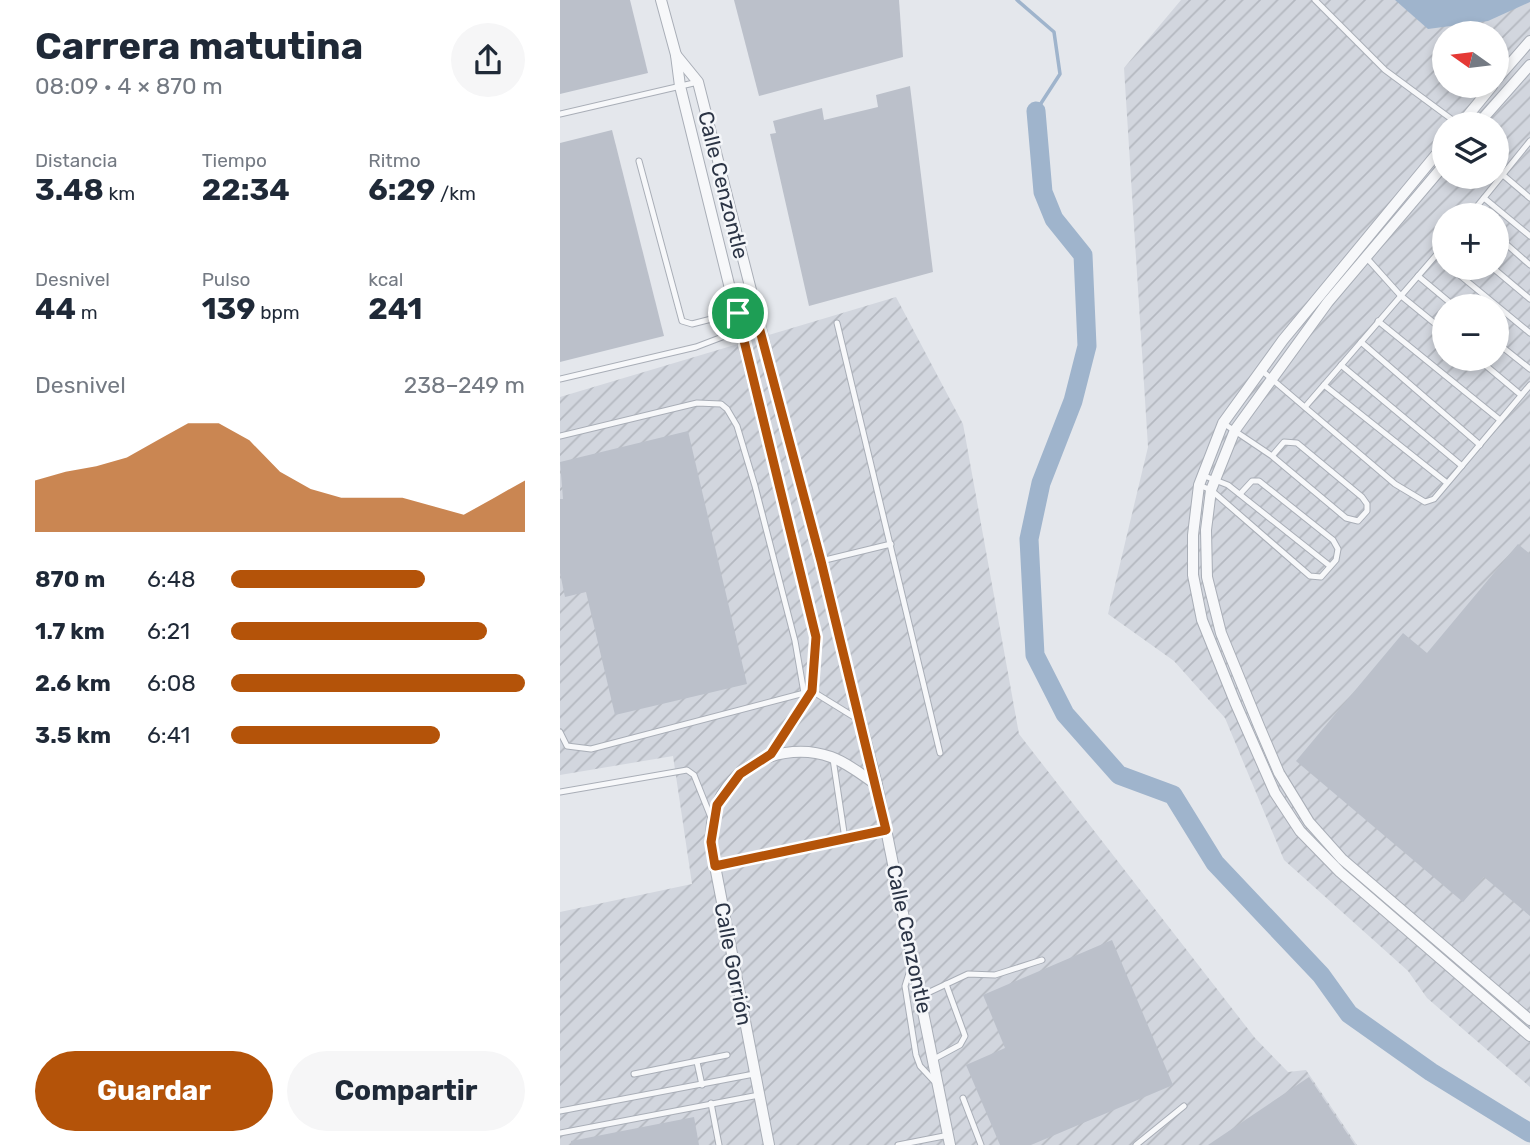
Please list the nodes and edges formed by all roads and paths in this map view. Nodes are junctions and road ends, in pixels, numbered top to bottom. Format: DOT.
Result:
graph roads {
  1 [pos="661,0"];
  2 [pos="1315,0"];
  3 [pos="1530,42"];
  4 [pos="676,55"];
  5 [pos="1509,65"];
  6 [pos="1530,65"];
  7 [pos="698,82"];
  8 [pos="680,86"];
  9 [pos="1482,98"];
  10 [pos="1443,112"];
  11 [pos="1470,112"];
  12 [pos="1489,112"];
  13 [pos="560,114"];
  14 [pos="1530,141"];
  15 [pos="1432,160"];
  16 [pos="639,161"];
  17 [pos="1509,166"];
  18 [pos="1432,179"];
  19 [pos="1509,181"];
  20 [pos="1491,189"];
  21 [pos="1484,198"];
  22 [pos="1530,198"];
  23 [pos="1480,203"];
  24 [pos="1530,236"];
  25 [pos="1509,246"];
  26 [pos="1358,249"];
  27 [pos="1366,258"];
  28 [pos="1432,260"];
  29 [pos="1530,265"];
  30 [pos="1418,276"];
  31 [pos="1466,280"];
  32 [pos="1507,280"];
  33 [pos="1440,294"];
  34 [pos="1401,295"];
  35 [pos="1530,299"];
  36 [pos="754,308"];
  37 [pos="738,313"];
  38 [pos="1378,321"];
  39 [pos="1432,321"];
  40 [pos="759,323"];
  41 [pos="837,323"];
  42 [pos="741,332"];
  43 [pos="1530,333"];
  44 [pos="1361,342"];
  45 [pos="1509,352"];
  46 [pos="1341,365"];
  47 [pos="1260,369"];
  48 [pos="1530,369"];
  49 [pos="1492,371"];
  50 [pos="1270,378"];
  51 [pos="560,379"];
  52 [pos="1324,385"];
  53 [pos="1530,385"];
  54 [pos="1521,395"];
  55 [pos="1305,407"];
  56 [pos="1500,421"];
  57 [pos="1223,423"];
  58 [pos="1235,430"];
  59 [pos="560,436"];
  60 [pos="1480,444"];
  61 [pos="1272,456"];
  62 [pos="1462,466"];
  63 [pos="1201,480"];
  64 [pos="1447,483"];
  65 [pos="1213,485"];
  66 [pos="1240,494"];
  67 [pos="891,544"];
  68 [pos="821,561"];
  69 [pos="1330,566"];
  70 [pos="808,692"];
  71 [pos="861,722"];
  72 [pos="560,732"];
  73 [pos="940,753"];
  74 [pos="771,754"];
  75 [pos="833,757"];
  76 [pos="877,785"];
  77 [pos="560,792"];
  78 [pos="712,821"];
  79 [pos="886,830"];
  80 [pos="845,838"];
  81 [pos="715,866"];
  82 [pos="1042,960"];
  83 [pos="914,961"];
  84 [pos="946,984"];
  85 [pos="921,996"];
  86 [pos="1530,1020"];
  87 [pos="1530,1036"];
  88 [pos="727,1055"];
  89 [pos="933,1059"];
  90 [pos="697,1062"];
  91 [pos="634,1074"];
  92 [pos="754,1074"];
  93 [pos="702,1085"];
  94 [pos="939,1086"];
  95 [pos="759,1095"];
  96 [pos="963,1098"];
  97 [pos="711,1103"];
  98 [pos="1184,1106"];
  99 [pos="560,1111"];
  100 [pos="560,1133"];
  101 [pos="949,1140"];
  102 [pos="719,1145"];
  103 [pos="769,1145"];
  104 [pos="898,1145"];
  105 [pos="981,1145"];
  106 [pos="1136,1145"];
  1 -- 4 [label="street, Calle Cenzontle"];
  2 -- 10 [label="lane"];
  3 -- 5 [label="street"];
  4 -- 7 [label="street"];
  4 -- 8 [label="street, Calle Cenzontle"];
  6 -- 12 [label="street"];
  7 -- 8 [label="lane"];
  7 -- 36 [label="street, Calle Cenzontle"];
  8 -- 13 [label="lane"];
  8 -- 37 [label="street, Calle Cenzontle"];
  9 -- 11 [label="street"];
  14 -- 17 [label="lane"];
  15 -- 26 [label="street"];
  16 -- 37 [label="lane"];
  18 -- 27 [label="street"];
  19 -- 22 [label="lane"];
  20 -- 21 [label="lane"];
  21 -- 23 [label="lane"];
  21 -- 24 [label="lane"];
  25 -- 29 [label="lane"];
  26 -- 27 [label="lane"];
  26 -- 47 [label="street"];
  27 -- 34 [label="lane"];
  27 -- 50 [label="street"];
  28 -- 30 [label="lane"];
  30 -- 33 [label="lane"];
  30 -- 34 [label="lane"];
  31 -- 43 [label="lane"];
  32 -- 35 [label="lane"];
  34 -- 38 [label="lane"];
  34 -- 39 [label="lane"];
  36 -- 37 [label="lane"];
  36 -- 40 [label="street, Calle Cenzontle"];
  37 -- 42 [label="street, Calle Cenzontle"];
  38 -- 44 [label="lane"];
  38 -- 56 [label="lane"];
  40 -- 42 [label="lane"];
  40 -- 68 [label="street, Calle Cenzontle"];
  41 -- 67 [label="lane"];
  42 -- 51 [label="lane"];
  42 -- 70 [label="street, Calle Cenzontle"];
  44 -- 46 [label="lane"];
  44 -- 60 [label="lane"];
  45 -- 48 [label="lane"];
  46 -- 52 [label="lane"];
  46 -- 62 [label="lane"];
  47 -- 50 [label="lane"];
  47 -- 57 [label="street"];
  49 -- 54 [label="lane"];
  50 -- 55 [label="lane"];
  50 -- 58 [label="street"];
  52 -- 55 [label="lane"];
  52 -- 64 [label="lane"];
  53 -- 54 [label="lane"];
  54 -- 56 [label="lane"];
  55 -- 64 [label="lane"];
  56 -- 60 [label="lane"];
  57 -- 58 [label="lane"];
  57 -- 63 [label="street"];
  58 -- 61 [label="lane"];
  58 -- 65 [label="street"];
  59 -- 70 [label="lane"];
  60 -- 62 [label="lane"];
  61 -- 61 [label="lane"];
  62 -- 64 [label="lane"];
  63 -- 65 [label="lane"];
  63 -- 65 [label="lane"];
  63 -- 87 [label="street"];
  65 -- 66 [label="lane"];
  65 -- 69 [label="lane"];
  65 -- 86 [label="street"];
  66 -- 69 [label="lane"];
  66 -- 69 [label="lane"];
  67 -- 68 [label="lane"];
  67 -- 73 [label="lane"];
  68 -- 71 [label="street, Calle Cenzontle"];
  70 -- 71 [label="lane"];
  70 -- 72 [label="lane"];
  70 -- 74 [label="street, Calle Cenzontle"];
  71 -- 76 [label="street, Calle Cenzontle"];
  74 -- 75 [label="street, Calle Gorrión"];
  74 -- 78 [label="street, Calle Gorrión"];
  75 -- 76 [label="street, Calle Gorrión"];
  75 -- 80 [label="lane"];
  76 -- 79 [label="street, Calle Cenzontle"];
  77 -- 78 [label="lane"];
  78 -- 81 [label="street, Calle Gorrión"];
  79 -- 80 [label="lane"];
  79 -- 83 [label="street, Calle Cenzontle"];
  80 -- 81 [label="lane"];
  81 -- 92 [label="street, Calle Gorrión"];
  82 -- 84 [label="lane"];
  83 -- 85 [label="street, Calle Cenzontle"];
  83 -- 94 [label="lane"];
  84 -- 85 [label="lane"];
  84 -- 89 [label="lane"];
  85 -- 89 [label="street, Calle Cenzontle"];
  88 -- 90 [label="lane"];
  89 -- 94 [label="street, Calle Cenzontle"];
  90 -- 91 [label="lane"];
  90 -- 93 [label="lane"];
  92 -- 93 [label="lane"];
  92 -- 95 [label="street, Calle Gorrión"];
  93 -- 99 [label="lane"];
  94 -- 101 [label="street, Calle Cenzontle"];
  95 -- 97 [label="lane"];
  95 -- 103 [label="street, Calle Gorrión"];
  96 -- 105 [label="lane"];
  97 -- 100 [label="lane"];
  97 -- 102 [label="lane"];
  98 -- 106 [label="lane"];
  101 -- 104 [label="lane"];
}
